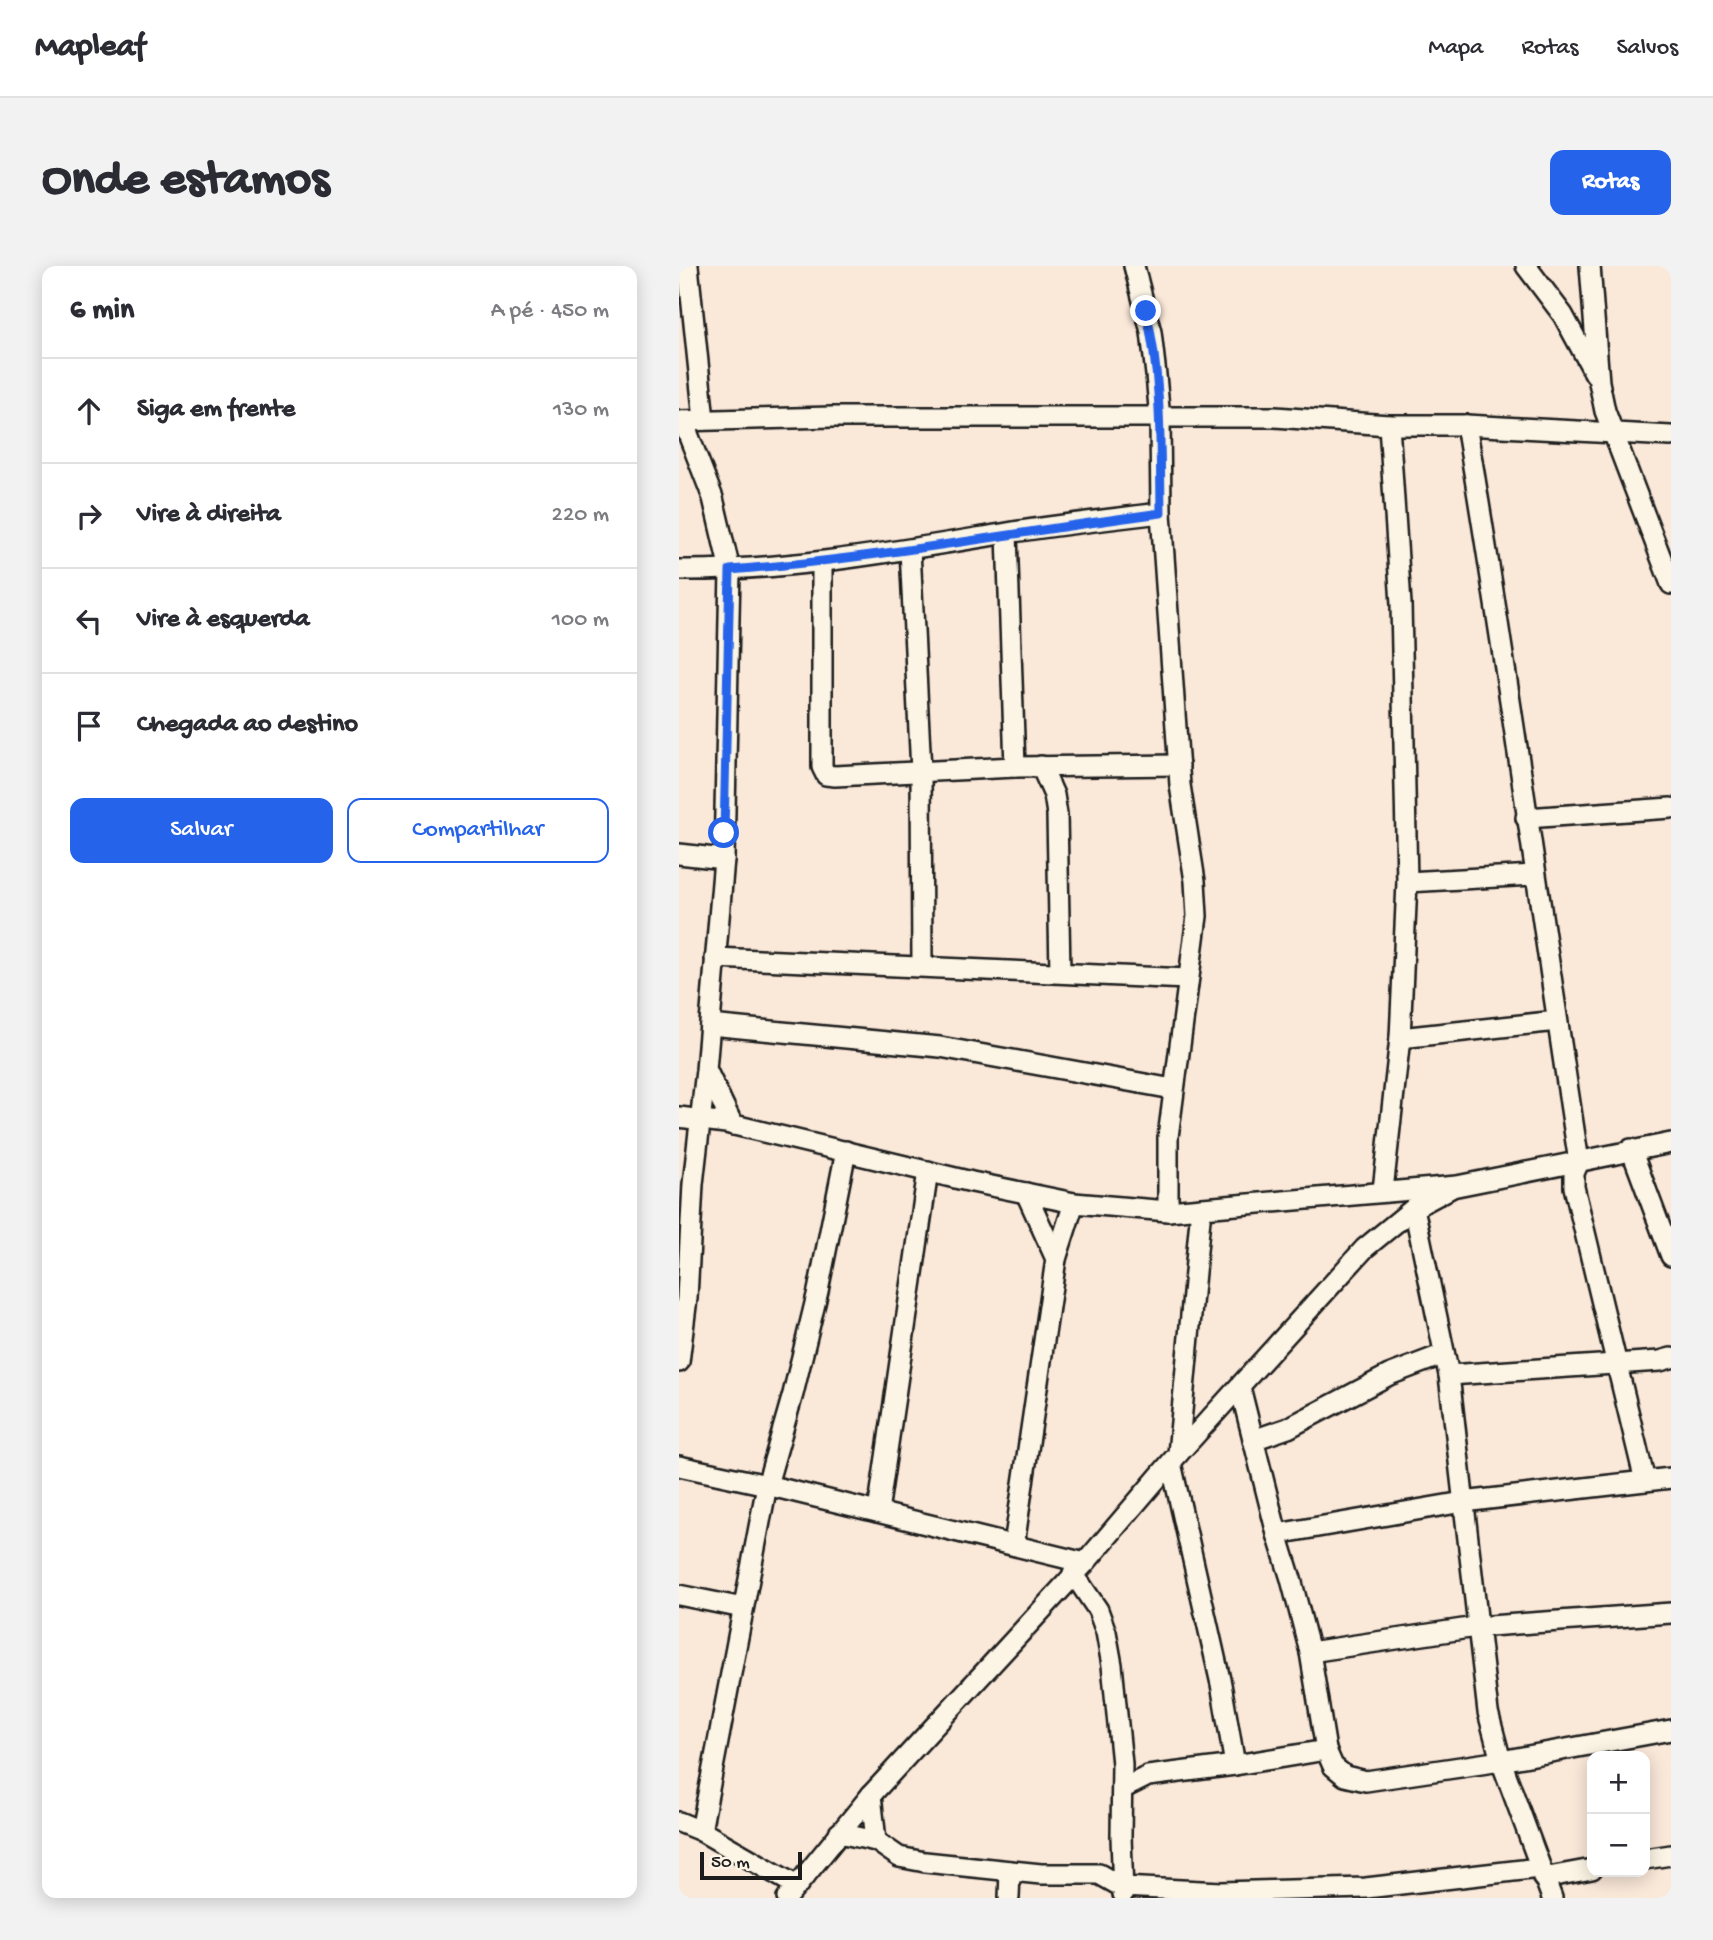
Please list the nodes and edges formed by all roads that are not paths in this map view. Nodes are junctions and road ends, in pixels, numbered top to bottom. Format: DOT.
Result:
graph roads {
  1 [pos="688,266"];
  2 [pos="1134,266"];
  3 [pos="1526,266"];
  4 [pos="1590,266"];
  5 [pos="685,289"];
  6 [pos="1599,382"];
  7 [pos="1160,419"];
  8 [pos="704,420"];
  9 [pos="681,421"];
  10 [pos="1389,425"];
  11 [pos="1466,425"];
  12 [pos="1613,433"];
  13 [pos="1671,436"];
  14 [pos="1161,513"];
  15 [pos="1007,534"];
  16 [pos="910,550"];
  17 [pos="822,562"];
  18 [pos="679,570"];
  19 [pos="730,570"];
  20 [pos="1671,584"];
  21 [pos="1179,765"];
  22 [pos="1041,766"];
  23 [pos="1015,767"];
  24 [pos="921,771"];
  25 [pos="1671,808"];
  26 [pos="1526,818"];
  27 [pos="679,854"];
  28 [pos="724,859"];
  29 [pos="1535,876"];
  30 [pos="1407,883"];
  31 [pos="716,958"];
  32 [pos="922,966"];
  33 [pos="1060,972"];
  34 [pos="1188,979"];
  35 [pos="1557,1021"];
  36 [pos="710,1024"];
  37 [pos="1400,1038"];
  38 [pos="706,1070"];
  39 [pos="1173,1089"];
  40 [pos="679,1117"];
  41 [pos="701,1120"];
  42 [pos="733,1125"];
  43 [pos="1671,1143"];
  44 [pos="1631,1149"];
  45 [pos="846,1152"];
  46 [pos="1579,1162"];
  47 [pos="928,1171"];
  48 [pos="1457,1186"];
  49 [pos="1384,1191"];
  50 [pos="1026,1193"];
  51 [pos="1074,1203"];
  52 [pos="1201,1208"];
  53 [pos="1414,1208"];
  54 [pos="1168,1212"];
  55 [pos="684,1247"];
  56 [pos="1671,1255"];
  57 [pos="1056,1259"];
  58 [pos="1444,1354"];
  59 [pos="1671,1358"];
  60 [pos="679,1362"];
  61 [pos="1618,1363"];
  62 [pos="1449,1375"];
  63 [pos="1240,1388"];
  64 [pos="1253,1440"];
  65 [pos="1175,1458"];
  66 [pos="679,1466"];
  67 [pos="1671,1478"];
  68 [pos="1646,1481"];
  69 [pos="767,1485"];
  70 [pos="1463,1502"];
  71 [pos="879,1512"];
  72 [pos="1277,1534"];
  73 [pos="1014,1545"];
  74 [pos="1079,1568"];
  75 [pos="679,1595"];
  76 [pos="743,1608"];
  77 [pos="1671,1614"];
  78 [pos="1476,1628"];
  79 [pos="1310,1652"];
  80 [pos="1671,1730"];
  81 [pos="1326,1751"];
  82 [pos="1501,1761"];
  83 [pos="1122,1764"];
  84 [pos="1235,1765"];
  85 [pos="1148,1776"];
  86 [pos="1123,1788"];
  87 [pos="871,1795"];
  88 [pos="679,1822"];
  89 [pos="701,1832"];
  90 [pos="839,1833"];
  91 [pos="876,1840"];
  92 [pos="1671,1855"];
  93 [pos="1650,1858"];
  94 [pos="1587,1869"];
  95 [pos="1010,1871"];
  96 [pos="1541,1873"];
  97 [pos="1434,1889"];
  98 [pos="792,1892"];
  99 [pos="1123,1892"];
  100 [pos="1220,1895"];
  101 [pos="1311,1895"];
  102 [pos="1009,1898"];
  103 [pos="1552,1898"];
  1 -- 5 [label="street"];
  2 -- 7 [label="street"];
  3 -- 6 [label="street"];
  4 -- 6 [label="street"];
  5 -- 8 [label="street"];
  6 -- 12 [label="street"];
  7 -- 8 [label="street"];
  7 -- 10 [label="street"];
  7 -- 14 [label="street"];
  8 -- 9 [label="street"];
  9 -- 19 [label="street"];
  10 -- 11 [label="street"];
  10 -- 30 [label="street"];
  11 -- 12 [label="street"];
  11 -- 26 [label="street"];
  12 -- 13 [label="street"];
  12 -- 20 [label="street"];
  14 -- 15 [label="street"];
  14 -- 21 [label="street"];
  15 -- 16 [label="street"];
  15 -- 23 [label="street"];
  16 -- 17 [label="street"];
  16 -- 24 [label="street"];
  17 -- 19 [label="street"];
  17 -- 24 [label="street"];
  18 -- 19 [label="street"];
  19 -- 28 [label="street"];
  21 -- 22 [label="street"];
  21 -- 34 [label="street"];
  22 -- 23 [label="street"];
  22 -- 33 [label="street"];
  23 -- 24 [label="street"];
  24 -- 32 [label="street"];
  25 -- 26 [label="street"];
  26 -- 29 [label="street"];
  27 -- 28 [label="street"];
  28 -- 31 [label="street"];
  29 -- 30 [label="street"];
  29 -- 35 [label="street"];
  30 -- 37 [label="street"];
  31 -- 32 [label="street"];
  31 -- 36 [label="street"];
  32 -- 33 [label="street"];
  33 -- 34 [label="street"];
  34 -- 39 [label="street"];
  35 -- 37 [label="street"];
  35 -- 46 [label="street"];
  36 -- 38 [label="street"];
  36 -- 39 [label="street"];
  37 -- 49 [label="street"];
  38 -- 41 [label="street"];
  38 -- 42 [label="street"];
  39 -- 54 [label="street"];
  40 -- 41 [label="street"];
  41 -- 42 [label="street"];
  41 -- 55 [label="street"];
  42 -- 45 [label="street"];
  43 -- 44 [label="street"];
  44 -- 46 [label="street"];
  44 -- 56 [label="street"];
  45 -- 47 [label="street"];
  45 -- 69 [label="street"];
  46 -- 48 [label="street"];
  46 -- 61 [label="street"];
  47 -- 50 [label="street"];
  47 -- 71 [label="street"];
  48 -- 49 [label="street"];
  48 -- 53 [label="street"];
  49 -- 52 [label="street"];
  50 -- 51 [label="street"];
  50 -- 57 [label="street"];
  51 -- 54 [label="street"];
  51 -- 57 [label="street"];
  52 -- 54 [label="street"];
  52 -- 65 [label="street"];
  53 -- 58 [label="street"];
  53 -- 63 [label="street"];
  55 -- 60 [label="street"];
  57 -- 73 [label="street"];
  58 -- 62 [label="street"];
  58 -- 64 [label="street"];
  59 -- 61 [label="street"];
  61 -- 62 [label="street"];
  61 -- 68 [label="street"];
  62 -- 70 [label="street"];
  63 -- 64 [label="street"];
  63 -- 65 [label="street"];
  64 -- 72 [label="street"];
  65 -- 74 [label="street"];
  65 -- 84 [label="street"];
  66 -- 69 [label="street"];
  67 -- 68 [label="street"];
  68 -- 70 [label="street"];
  69 -- 71 [label="street"];
  69 -- 76 [label="street"];
  70 -- 72 [label="street"];
  70 -- 78 [label="street"];
  71 -- 73 [label="street"];
  72 -- 79 [label="street"];
  73 -- 74 [label="street"];
  74 -- 83 [label="street"];
  74 -- 87 [label="street"];
  75 -- 76 [label="street"];
  76 -- 89 [label="street"];
  77 -- 78 [label="street"];
  78 -- 79 [label="street"];
  78 -- 82 [label="street"];
  79 -- 81 [label="street"];
  80 -- 82 [label="street"];
  81 -- 82 [label="street"];
  81 -- 84 [label="street"];
  82 -- 96 [label="street"];
  83 -- 85 [label="street"];
  83 -- 86 [label="street"];
  84 -- 85 [label="street"];
  85 -- 86 [label="street"];
  86 -- 99 [label="street"];
  87 -- 90 [label="street"];
  87 -- 91 [label="street"];
  88 -- 89 [label="street"];
  89 -- 98 [label="street"];
  90 -- 91 [label="street"];
  90 -- 98 [label="street"];
  91 -- 95 [label="street"];
  92 -- 93 [label="street"];
  94 -- 96 [label="street"];
  95 -- 99 [label="street"];
  95 -- 102 [label="street"];
  96 -- 97 [label="street"];
  96 -- 103 [label="street"];
  97 -- 101 [label="street"];
  99 -- 100 [label="street"];
  100 -- 101 [label="street"];
}
